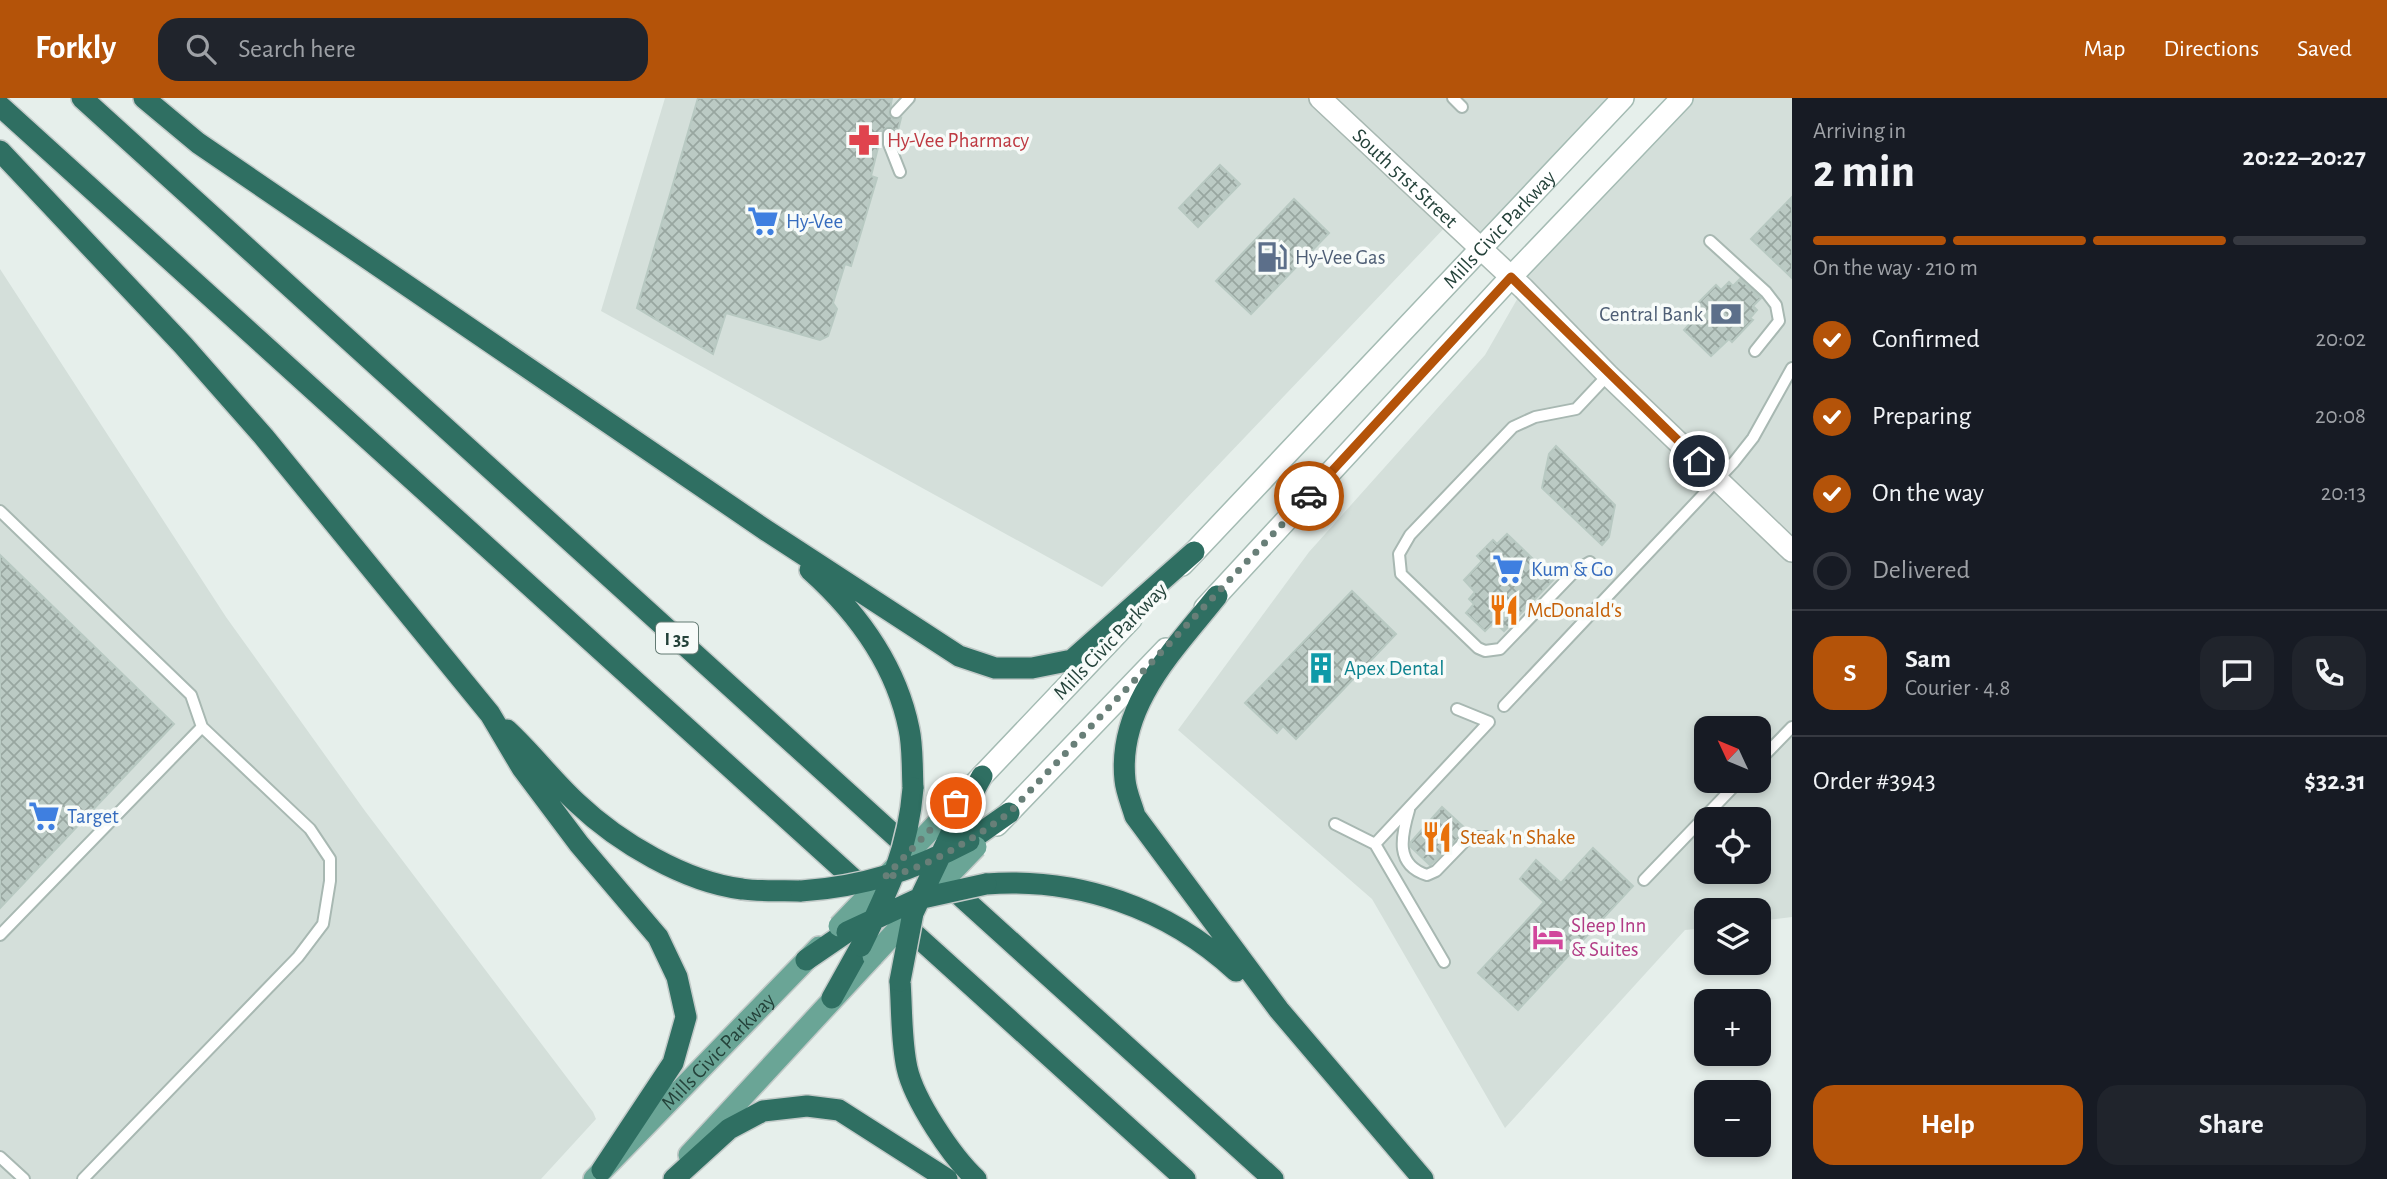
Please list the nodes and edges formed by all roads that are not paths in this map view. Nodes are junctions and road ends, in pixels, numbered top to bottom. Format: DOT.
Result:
graph roads {
  1 [pos="82,98"];
  2 [pos="144,98"];
  3 [pos="909,98"];
  4 [pos="1320,98"];
  5 [pos="1452,98"];
  6 [pos="1623,98"];
  7 [pos="1682,98"];
  8 [pos="0,106"];
  9 [pos="1462,107"];
  10 [pos="896,112"];
  11 [pos="889,134"];
  12 [pos="0,151"];
  13 [pos="900,172"];
  14 [pos="1710,241"];
  15 [pos="1480,248"];
  16 [pos="1511,277"];
  17 [pos="1755,351"];
  18 [pos="1792,368"];
  19 [pos="1608,375"];
  20 [pos="1717,479"];
  21 [pos="0,511"];
  22 [pos="767,531"];
  23 [pos="1792,551"];
  24 [pos="1194,552"];
  25 [pos="1590,562"];
  26 [pos="1217,596"];
  27 [pos="1504,706"];
  28 [pos="1457,709"];
  29 [pos="490,714"];
  30 [pos="202,727"];
  31 [pos="1792,727"];
  32 [pos="1771,749"];
  33 [pos="982,776"];
  34 [pos="1728,793"];
  35 [pos="1409,808"];
  36 [pos="1009,813"];
  37 [pos="1335,824"];
  38 [pos="960,833"];
  39 [pos="1487,837"];
  40 [pos="1375,844"];
  41 [pos="938,858"];
  42 [pos="894,871"];
  43 [pos="1644,880"];
  44 [pos="920,902"];
  45 [pos="876,916"];
  46 [pos="0,935"];
  47 [pos="855,940"];
  48 [pos="806,961"];
  49 [pos="1444,962"];
  50 [pos="832,998"];
  51 [pos="1279,1010"];
  52 [pos="0,1157"];
  53 [pos="598,1175"];
  54 [pos="24,1179"];
  55 [pos="83,1179"];
  56 [pos="667,1179"];
  57 [pos="674,1179"];
  58 [pos="947,1179"];
  59 [pos="975,1179"];
  60 [pos="1185,1179"];
  61 [pos="1273,1179"];
  62 [pos="1423,1179"];
  1 -- 61 [label="highway, I 35"];
  2 -- 22 [label="highway"];
  3 -- 10 [label="lane"];
  4 -- 15 [label="main road, South 51st Street"];
  5 -- 9 [label="lane"];
  6 -- 15 [label="main road, Mills Civic Parkway"];
  7 -- 16 [label="main road, Mills Civic Parkway"];
  8 -- 60 [label="highway"];
  11 -- 13 [label="lane"];
  12 -- 29 [label="highway"];
  14 -- 17 [label="lane"];
  15 -- 16 [label="main road, South 51st Street"];
  15 -- 24 [label="main road, Mills Civic Parkway"];
  16 -- 19 [label="main road, South 51st Street"];
  16 -- 26 [label="main road, Mills Civic Parkway"];
  18 -- 20 [label="lane"];
  19 -- 20 [label="main road, South 51st Street"];
  19 -- 25 [label="lane"];
  20 -- 23 [label="main road, South 51st Street"];
  20 -- 27 [label="lane"];
  21 -- 30 [label="lane"];
  22 -- 24 [label="highway"];
  22 -- 42 [label="highway, bridge"];
  24 -- 33 [label="main road, Mills Civic Parkway"];
  26 -- 36 [label="main road, Mills Civic Parkway"];
  26 -- 51 [label="highway"];
  28 -- 35 [label="lane"];
  29 -- 42 [label="highway, bridge"];
  29 -- 53 [label="highway"];
  30 -- 46 [label="lane"];
  30 -- 55 [label="lane"];
  31 -- 32 [label="lane"];
  33 -- 38 [label="highway"];
  34 -- 43 [label="lane"];
  35 -- 39 [label="lane"];
  35 -- 40 [label="lane"];
  36 -- 38 [label="highway"];
  37 -- 40 [label="lane"];
  38 -- 41 [label="highway, bridge"];
  38 -- 42 [label="main road, bridge"];
  38 -- 44 [label="main road, bridge"];
  40 -- 49 [label="lane"];
  41 -- 42 [label="highway, bridge"];
  41 -- 44 [label="highway, bridge"];
  42 -- 45 [label="highway, bridge"];
  42 -- 47 [label="main road, bridge"];
  44 -- 45 [label="highway, bridge"];
  44 -- 47 [label="main road, bridge"];
  44 -- 51 [label="highway, bridge"];
  44 -- 59 [label="highway, bridge"];
  45 -- 47 [label="highway, bridge"];
  47 -- 48 [label="highway"];
  47 -- 50 [label="highway"];
  48 -- 53 [label="main road, Mills Civic Parkway"];
  50 -- 56 [label="main road"];
  51 -- 62 [label="highway"];
  52 -- 54 [label="lane"];
  57 -- 58 [label="highway"];
}
